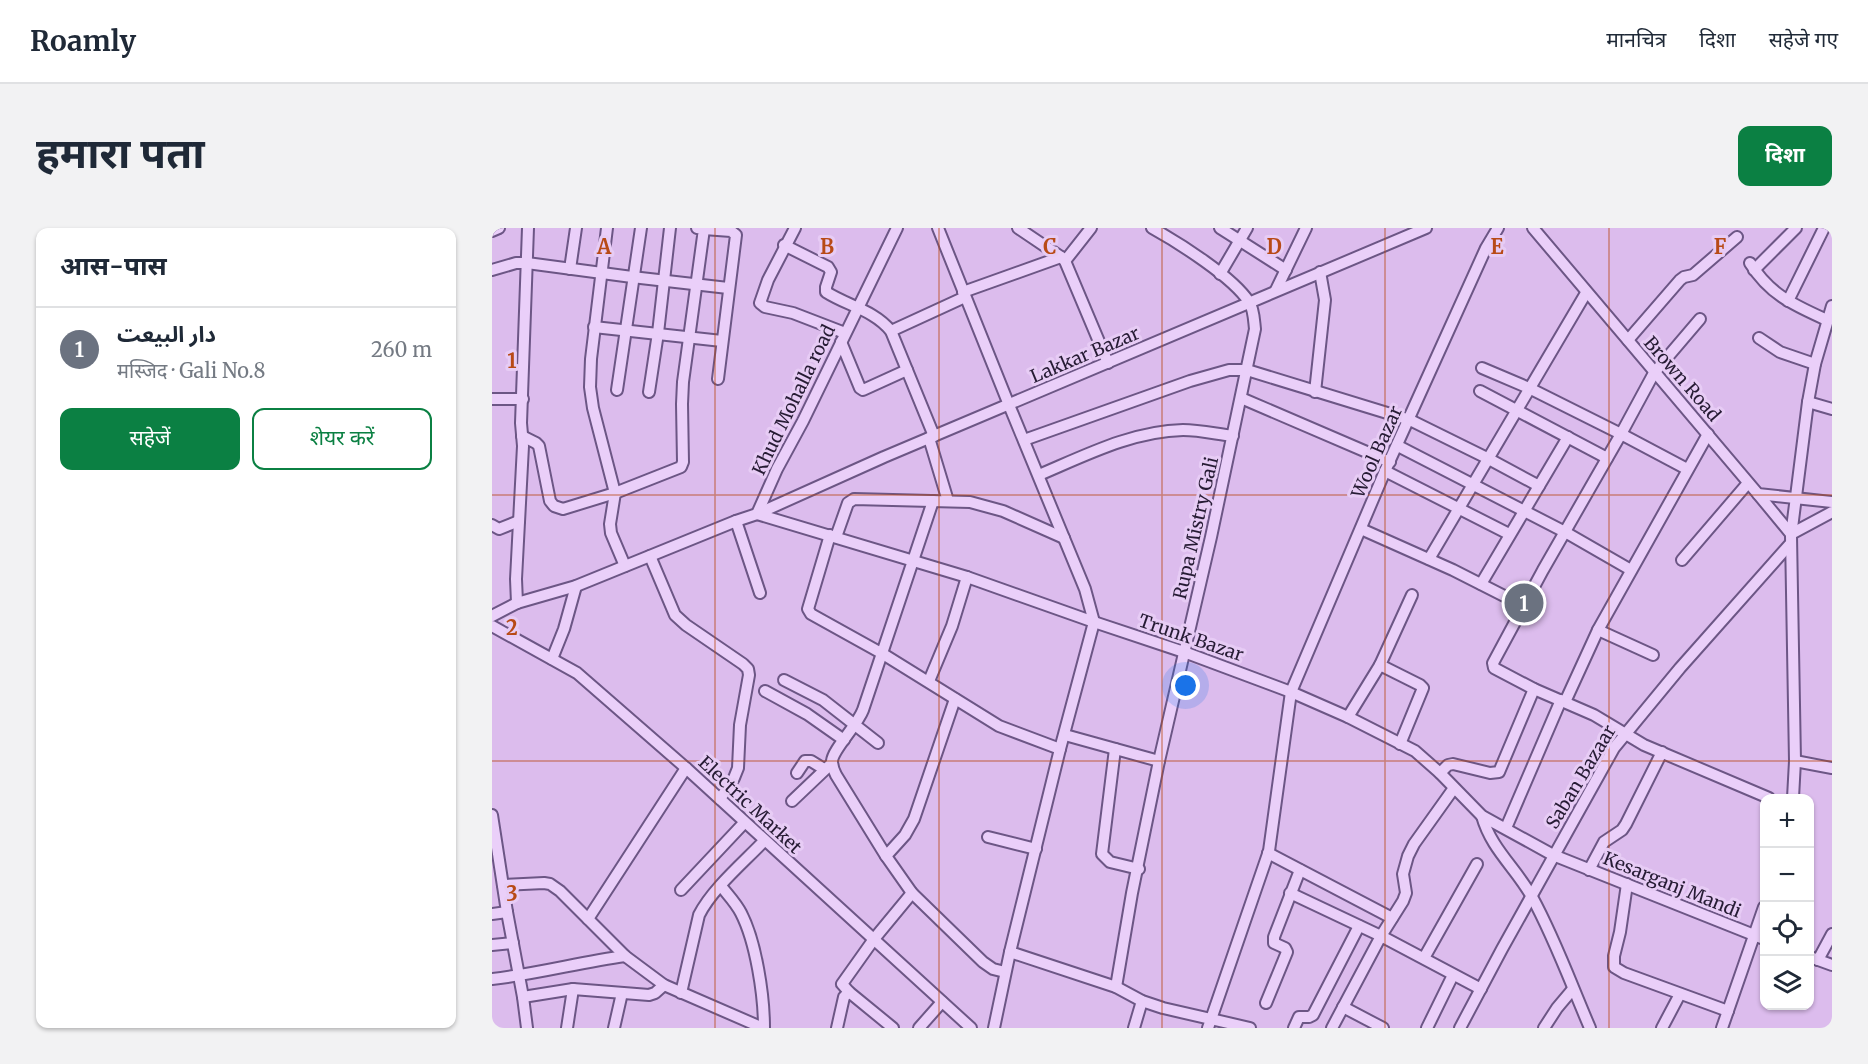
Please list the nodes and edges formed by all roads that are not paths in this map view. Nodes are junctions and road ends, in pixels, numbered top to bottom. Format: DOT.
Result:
graph roads {
  1 [pos="500,228"];
  2 [pos="528,228"];
  3 [pos="576,228"];
  4 [pos="607,228"];
  5 [pos="641,228"];
  6 [pos="670,228"];
  7 [pos="697,228"];
  8 [pos="795,228"];
  9 [pos="897,228"];
  10 [pos="938,228"];
  11 [pos="1018,228"];
  12 [pos="1091,228"];
  13 [pos="1152,228"];
  14 [pos="1176,228"];
  15 [pos="1220,228"];
  16 [pos="1247,228"];
  17 [pos="1306,228"];
  18 [pos="1426,228"];
  19 [pos="1498,228"];
  20 [pos="1533,228"];
  21 [pos="1796,228"];
  22 [pos="704,229"];
  23 [pos="1823,230"];
  24 [pos="492,231"];
  25 [pos="1737,237"];
  26 [pos="1171,239"];
  27 [pos="1239,241"];
  28 [pos="784,246"];
  29 [pos="1063,259"];
  30 [pos="528,262"];
  31 [pos="570,269"];
  32 [pos="492,270"];
  33 [pos="1286,270"];
  34 [pos="602,272"];
  35 [pos="1320,272"];
  36 [pos="1220,274"];
  37 [pos="632,277"];
  38 [pos="664,281"];
  39 [pos="696,284"];
  40 [pos="728,288"];
  41 [pos="1276,290"];
  42 [pos="1586,293"];
  43 [pos="964,295"];
  44 [pos="1788,301"];
  45 [pos="1250,303"];
  46 [pos="1832,306"];
  47 [pos="859,308"];
  48 [pos="1700,319"];
  49 [pos="1827,320"];
  50 [pos="594,327"];
  51 [pos="626,331"];
  52 [pos="891,331"];
  53 [pos="658,333"];
  54 [pos="690,336"];
  55 [pos="843,338"];
  56 [pos="1759,338"];
  57 [pos="1628,340"];
  58 [pos="722,341"];
  59 [pos="1108,363"];
  60 [pos="1815,364"];
  61 [pos="1482,368"];
  62 [pos="907,370"];
  63 [pos="1247,370"];
  64 [pos="1654,373"];
  65 [pos="718,379"];
  66 [pos="1529,388"];
  67 [pos="617,390"];
  68 [pos="1480,391"];
  69 [pos="649,392"];
  70 [pos="1315,392"];
  71 [pos="1241,398"];
  72 [pos="492,399"];
  73 [pos="523,399"];
  74 [pos="1808,402"];
  75 [pos="1009,405"];
  76 [pos="1832,409"];
  77 [pos="1516,410"];
  78 [pos="1410,420"];
  79 [pos="1621,434"];
  80 [pos="1708,434"];
  81 [pos="522,436"];
  82 [pos="1233,436"];
  83 [pos="932,437"];
  84 [pos="1568,437"];
  85 [pos="1024,440"];
  86 [pos="1398,446"];
  87 [pos="1487,458"];
  88 [pos="1607,458"];
  89 [pos="1388,466"];
  90 [pos="1687,469"];
  91 [pos="1039,475"];
  92 [pos="1748,483"];
  93 [pos="1473,484"];
  94 [pos="1539,486"];
  95 [pos="615,493"];
  96 [pos="1758,494"];
  97 [pos="1796,497"];
  98 [pos="933,501"];
  99 [pos="948,501"];
  100 [pos="1832,502"];
  101 [pos="1459,508"];
  102 [pos="1523,511"];
  103 [pos="1832,512"];
  104 [pos="757,514"];
  105 [pos="736,520"];
  106 [pos="519,521"];
  107 [pos="492,525"];
  108 [pos="1360,529"];
  109 [pos="1565,532"];
  110 [pos="1509,534"];
  111 [pos="833,536"];
  112 [pos="1064,538"];
  113 [pos="1791,538"];
  114 [pos="650,556"];
  115 [pos="1429,559"];
  116 [pos="913,560"];
  117 [pos="1682,560"];
  118 [pos="625,566"];
  119 [pos="1631,570"];
  120 [pos="967,576"];
  121 [pos="1481,584"];
  122 [pos="576,586"];
  123 [pos="760,593"];
  124 [pos="1412,595"];
  125 [pos="517,603"];
  126 [pos="1524,606"];
  127 [pos="492,616"];
  128 [pos="1094,622"];
  129 [pos="492,626"];
  130 [pos="1598,630"];
  131 [pos="1184,652"];
  132 [pos="883,654"];
  133 [pos="1653,655"];
  134 [pos="552,659"];
  135 [pos="1380,665"];
  136 [pos="784,680"];
  137 [pos="929,681"];
  138 [pos="1534,689"];
  139 [pos="765,691"];
  140 [pos="1291,692"];
  141 [pos="955,699"];
  142 [pos="1563,701"];
  143 [pos="1348,717"];
  144 [pos="855,725"];
  145 [pos="1065,735"];
  146 [pos="1625,735"];
  147 [pos="844,740"];
  148 [pos="878,743"];
  149 [pos="1400,744"];
  150 [pos="1060,749"];
  151 [pos="1115,749"];
  152 [pos="1662,752"];
  153 [pos="1159,761"];
  154 [pos="1795,761"];
  155 [pos="828,766"];
  156 [pos="686,768"];
  157 [pos="1832,768"];
  158 [pos="797,773"];
  159 [pos="1440,773"];
  160 [pos="1454,788"];
  161 [pos="1760,794"];
  162 [pos="1793,794"];
  163 [pos="720,799"];
  164 [pos="792,801"];
  165 [pos="492,815"];
  166 [pos="1482,816"];
  167 [pos="744,822"];
  168 [pos="1506,828"];
  169 [pos="988,837"];
  170 [pos="764,841"];
  171 [pos="1036,849"];
  172 [pos="1269,853"];
  173 [pos="1553,855"];
  174 [pos="886,856"];
  175 [pos="1477,864"];
  176 [pos="1577,865"];
  177 [pos="1138,869"];
  178 [pos="1300,870"];
  179 [pos="1589,870"];
  180 [pos="1627,884"];
  181 [pos="503,885"];
  182 [pos="721,886"];
  183 [pos="681,890"];
  184 [pos="912,893"];
  185 [pos="1290,893"];
  186 [pos="1532,896"];
  187 [pos="507,912"];
  188 [pos="492,914"];
  189 [pos="1392,918"];
  190 [pos="588,919"];
  191 [pos="1359,926"];
  192 [pos="1832,934"];
  193 [pos="1381,936"];
  194 [pos="1760,937"];
  195 [pos="874,939"];
  196 [pos="513,943"];
  197 [pos="492,945"];
  198 [pos="1010,952"];
  199 [pos="625,956"];
  200 [pos="1424,958"];
  201 [pos="1814,958"];
  202 [pos="1832,965"];
  203 [pos="1005,972"];
  204 [pos="1454,975"];
  205 [pos="519,976"];
  206 [pos="492,979"];
  207 [pos="664,985"];
  208 [pos="1116,987"];
  209 [pos="573,989"];
  210 [pos="1481,989"];
  211 [pos="1574,989"];
  212 [pos="849,992"];
  213 [pos="622,993"];
  214 [pos="681,993"];
  215 [pos="1680,994"];
  216 [pos="523,997"];
  217 [pos="1142,1001"];
  218 [pos="942,1002"];
  219 [pos="1266,1003"];
  220 [pos="1343,1007"];
  221 [pos="1728,1011"];
  222 [pos="1210,1023"];
  223 [pos="1585,1026"];
  224 [pos="527,1028"];
  225 [pos="567,1028"];
  226 [pos="614,1028"];
  227 [pos="764,1028"];
  228 [pos="837,1028"];
  229 [pos="893,1028"];
  230 [pos="920,1028"];
  231 [pos="971,1028"];
  232 [pos="994,1028"];
  233 [pos="1134,1028"];
  234 [pos="1250,1028"];
  235 [pos="1294,1028"];
  236 [pos="1332,1028"];
  237 [pos="1383,1028"];
  238 [pos="1427,1028"];
  239 [pos="1460,1028"];
  240 [pos="1544,1028"];
  241 [pos="1662,1028"];
  242 [pos="1722,1028"];
  1 -- 24 [label="street"];
  2 -- 30 [label="street"];
  3 -- 31 [label="street"];
  4 -- 34 [label="street"];
  5 -- 37 [label="street"];
  6 -- 38 [label="street"];
  7 -- 22 [label="street"];
  8 -- 28 [label="street"];
  9 -- 47 [label="street, Khud Mohalla road"];
  10 -- 43 [label="street"];
  11 -- 29 [label="street"];
  12 -- 29 [label="street"];
  13 -- 26 [label="street"];
  14 -- 26 [label="street"];
  15 -- 27 [label="street"];
  16 -- 27 [label="street"];
  17 -- 33 [label="street"];
  18 -- 35 [label="street, Lakkar Bazar"];
  19 -- 78 [label="street, Wool Bazar"];
  20 -- 42 [label="street, Brown Road"];
  21 -- 44 [label="street"];
  22 -- 39 [label="street"];
  22 -- 40 [label="street"];
  23 -- 44 [label="street"];
  25 -- 57 [label="street"];
  26 -- 36 [label="street"];
  27 -- 33 [label="street"];
  27 -- 36 [label="street"];
  28 -- 47 [label="street"];
  28 -- 55 [label="street"];
  29 -- 43 [label="street"];
  29 -- 59 [label="street"];
  30 -- 31 [label="street"];
  30 -- 32 [label="street"];
  30 -- 73 [label="street"];
  31 -- 34 [label="street"];
  33 -- 41 [label="street"];
  34 -- 37 [label="street"];
  34 -- 50 [label="street"];
  35 -- 41 [label="street, Lakkar Bazar"];
  35 -- 70 [label="street"];
  36 -- 45 [label="street"];
  37 -- 38 [label="street"];
  37 -- 51 [label="street"];
  38 -- 39 [label="street"];
  38 -- 53 [label="street"];
  39 -- 40 [label="street"];
  39 -- 54 [label="street"];
  40 -- 58 [label="street"];
  41 -- 45 [label="street, Lakkar Bazar"];
  42 -- 57 [label="street, Brown Road"];
  42 -- 66 [label="street"];
  43 -- 52 [label="street"];
  43 -- 75 [label="street"];
  44 -- 49 [label="street"];
  45 -- 59 [label="street, Lakkar Bazar"];
  45 -- 63 [label="street, Rupa Mistry Gali"];
  46 -- 49 [label="street"];
  47 -- 52 [label="street"];
  47 -- 55 [label="street, Khud Mohalla road"];
  48 -- 64 [label="street"];
  49 -- 60 [label="street"];
  50 -- 51 [label="street"];
  50 -- 95 [label="street"];
  51 -- 53 [label="street"];
  51 -- 67 [label="street"];
  52 -- 62 [label="street"];
  53 -- 54 [label="street"];
  53 -- 69 [label="street"];
  54 -- 58 [label="street"];
  54 -- 95 [label="street"];
  55 -- 62 [label="street"];
  55 -- 104 [label="street, Khud Mohalla road"];
  56 -- 60 [label="street"];
  57 -- 64 [label="street, Brown Road"];
  58 -- 65 [label="street"];
  59 -- 75 [label="street, Lakkar Bazar"];
  60 -- 74 [label="street"];
  61 -- 66 [label="street"];
  62 -- 83 [label="street"];
  63 -- 70 [label="street"];
  63 -- 71 [label="street, Rupa Mistry Gali"];
  63 -- 85 [label="street"];
  64 -- 79 [label="street"];
  64 -- 80 [label="street, Brown Road"];
  66 -- 77 [label="street"];
  66 -- 79 [label="street"];
  68 -- 77 [label="street"];
  70 -- 78 [label="street"];
  71 -- 82 [label="street, Rupa Mistry Gali"];
  71 -- 89 [label="street"];
  72 -- 73 [label="street"];
  73 -- 81 [label="street"];
  74 -- 76 [label="street"];
  74 -- 97 [label="street"];
  75 -- 83 [label="street, Lakkar Bazar"];
  75 -- 85 [label="street"];
  77 -- 84 [label="street"];
  77 -- 87 [label="street"];
  78 -- 86 [label="street, Wool Bazar"];
  78 -- 87 [label="street"];
  79 -- 88 [label="street"];
  79 -- 90 [label="street"];
  80 -- 90 [label="street"];
  80 -- 92 [label="street, Brown Road"];
  81 -- 95 [label="street"];
  81 -- 106 [label="street"];
  82 -- 91 [label="street"];
  82 -- 131 [label="street, Rupa Mistry Gali"];
  83 -- 99 [label="street"];
  83 -- 104 [label="street, Lakkar Bazar"];
  84 -- 88 [label="street"];
  84 -- 94 [label="street"];
  85 -- 91 [label="street"];
  86 -- 89 [label="street, Wool Bazar"];
  86 -- 93 [label="street"];
  87 -- 93 [label="street"];
  87 -- 94 [label="street"];
  88 -- 109 [label="street"];
  89 -- 101 [label="street"];
  89 -- 108 [label="street, Wool Bazar"];
  90 -- 119 [label="street"];
  91 -- 112 [label="street"];
  92 -- 96 [label="street, Brown Road"];
  92 -- 117 [label="street"];
  93 -- 101 [label="street"];
  93 -- 102 [label="street"];
  94 -- 102 [label="street"];
  95 -- 118 [label="street"];
  96 -- 97 [label="street"];
  96 -- 113 [label="street, Brown Road"];
  97 -- 100 [label="street"];
  97 -- 113 [label="street"];
  98 -- 99 [label="street"];
  98 -- 111 [label="street"];
  98 -- 116 [label="street"];
  99 -- 112 [label="street"];
  101 -- 110 [label="street"];
  101 -- 115 [label="street"];
  102 -- 109 [label="street"];
  102 -- 110 [label="street"];
  103 -- 113 [label="street"];
  104 -- 105 [label="street"];
  104 -- 111 [label="street, Trunk Bazar"];
  105 -- 114 [label="street"];
  105 -- 123 [label="street"];
  106 -- 107 [label="street"];
  106 -- 125 [label="street"];
  108 -- 115 [label="street"];
  108 -- 140 [label="street, Wool Bazar"];
  109 -- 119 [label="street"];
  109 -- 126 [label="street"];
  110 -- 121 [label="street"];
  111 -- 116 [label="street, Trunk Bazar"];
  111 -- 132 [label="street"];
  112 -- 128 [label="street"];
  113 -- 146 [label="street, Saban Bazaar"];
  113 -- 154 [label="street"];
  114 -- 118 [label="street"];
  114 -- 163 [label="street"];
  115 -- 121 [label="street"];
  116 -- 120 [label="street, Trunk Bazar"];
  116 -- 132 [label="street"];
  118 -- 122 [label="street"];
  119 -- 130 [label="street"];
  120 -- 128 [label="street, Trunk Bazar"];
  120 -- 137 [label="street"];
  121 -- 126 [label="street"];
  122 -- 125 [label="street"];
  122 -- 134 [label="street"];
  124 -- 135 [label="street"];
  125 -- 127 [label="street"];
  126 -- 138 [label="street"];
  128 -- 131 [label="street, Trunk Bazar"];
  128 -- 145 [label="street"];
  129 -- 134 [label="street, Electric Market"];
  130 -- 133 [label="street"];
  130 -- 142 [label="street"];
  131 -- 140 [label="street, Trunk Bazar"];
  131 -- 153 [label="street, Rupa Mistry Gali"];
  132 -- 137 [label="street"];
  132 -- 144 [label="street"];
  134 -- 156 [label="street, Electric Market"];
  135 -- 143 [label="street"];
  135 -- 149 [label="street"];
  136 -- 144 [label="street"];
  137 -- 141 [label="street"];
  138 -- 142 [label="street"];
  138 -- 159 [label="street"];
  139 -- 147 [label="street"];
  140 -- 143 [label="street, Trunk Bazar"];
  140 -- 172 [label="street, Wool Bazar"];
  141 -- 150 [label="street"];
  141 -- 174 [label="street"];
  142 -- 146 [label="street"];
  142 -- 168 [label="street"];
  143 -- 149 [label="street, Trunk Bazar"];
  144 -- 147 [label="street"];
  144 -- 148 [label="street"];
  145 -- 150 [label="street"];
  145 -- 151 [label="street"];
  146 -- 152 [label="street"];
  146 -- 173 [label="street, Saban Bazaar"];
  147 -- 155 [label="street"];
  149 -- 159 [label="street, Trunk Bazar"];
  150 -- 171 [label="street"];
  151 -- 153 [label="street"];
  151 -- 177 [label="street"];
  152 -- 161 [label="street"];
  152 -- 179 [label="street"];
  153 -- 177 [label="street, Rupa Mistry Gali"];
  154 -- 157 [label="street"];
  154 -- 162 [label="street"];
  155 -- 158 [label="street"];
  155 -- 164 [label="street"];
  155 -- 174 [label="street"];
  156 -- 163 [label="street, Electric Market"];
  156 -- 190 [label="street"];
  159 -- 160 [label="street, Trunk Bazar"];
  160 -- 166 [label="street, Trunk Bazar"];
  160 -- 189 [label="street"];
  163 -- 167 [label="street, Electric Market"];
  165 -- 181 [label="street"];
  166 -- 168 [label="street, Trunk Bazar"];
  166 -- 186 [label="street"];
  167 -- 170 [label="street, Electric Market"];
  167 -- 183 [label="street"];
  168 -- 173 [label="street, Trunk Bazar"];
  169 -- 171 [label="street"];
  170 -- 182 [label="street"];
  170 -- 195 [label="street, Electric Market"];
  171 -- 198 [label="street"];
  172 -- 178 [label="street"];
  172 -- 222 [label="street, Wool Bazar"];
  173 -- 176 [label="street, Trunk Bazar"];
  173 -- 186 [label="street, Saban Bazaar"];
  174 -- 184 [label="street"];
  175 -- 200 [label="street"];
  176 -- 179 [label="street, Kesarganj Mandi"];
  177 -- 208 [label="street, Rupa Mistry Gali"];
  178 -- 185 [label="street"];
  178 -- 189 [label="street"];
  179 -- 180 [label="street, Kesarganj Mandi"];
  180 -- 194 [label="street, Kesarganj Mandi"];
  180 -- 215 [label="street"];
  181 -- 187 [label="street"];
  181 -- 190 [label="street"];
  182 -- 214 [label="street"];
  182 -- 227 [label="street"];
  184 -- 195 [label="street"];
  184 -- 203 [label="street"];
  185 -- 191 [label="street"];
  185 -- 219 [label="street"];
  186 -- 210 [label="street, Saban Bazaar"];
  186 -- 211 [label="street"];
  187 -- 188 [label="street"];
  187 -- 196 [label="street"];
  189 -- 193 [label="street"];
  190 -- 199 [label="street"];
  191 -- 193 [label="street"];
  191 -- 235 [label="street"];
  192 -- 201 [label="street"];
  193 -- 200 [label="street"];
  193 -- 220 [label="street"];
  194 -- 221 [label="street"];
  195 -- 212 [label="street"];
  195 -- 218 [label="street, Electric Market"];
  196 -- 197 [label="street"];
  196 -- 205 [label="street"];
  198 -- 203 [label="street"];
  198 -- 208 [label="street"];
  199 -- 205 [label="street"];
  199 -- 207 [label="street"];
  200 -- 204 [label="street"];
  201 -- 202 [label="street"];
  203 -- 232 [label="street"];
  204 -- 210 [label="street"];
  204 -- 238 [label="street"];
  205 -- 206 [label="street"];
  205 -- 216 [label="street"];
  207 -- 213 [label="street"];
  207 -- 214 [label="street"];
  208 -- 217 [label="street"];
  209 -- 213 [label="street"];
  209 -- 216 [label="street"];
  209 -- 225 [label="street"];
  210 -- 239 [label="street, Saban Bazaar"];
  211 -- 223 [label="street"];
  211 -- 240 [label="street"];
  212 -- 228 [label="street"];
  212 -- 229 [label="street"];
  213 -- 226 [label="street"];
  214 -- 227 [label="street"];
  215 -- 221 [label="street"];
  215 -- 241 [label="street"];
  216 -- 224 [label="street"];
  217 -- 222 [label="street"];
  217 -- 233 [label="street"];
  218 -- 230 [label="street"];
  218 -- 231 [label="street, Electric Market"];
  220 -- 236 [label="street"];
  220 -- 237 [label="street"];
  221 -- 242 [label="street"];
  222 -- 234 [label="street"];
}
